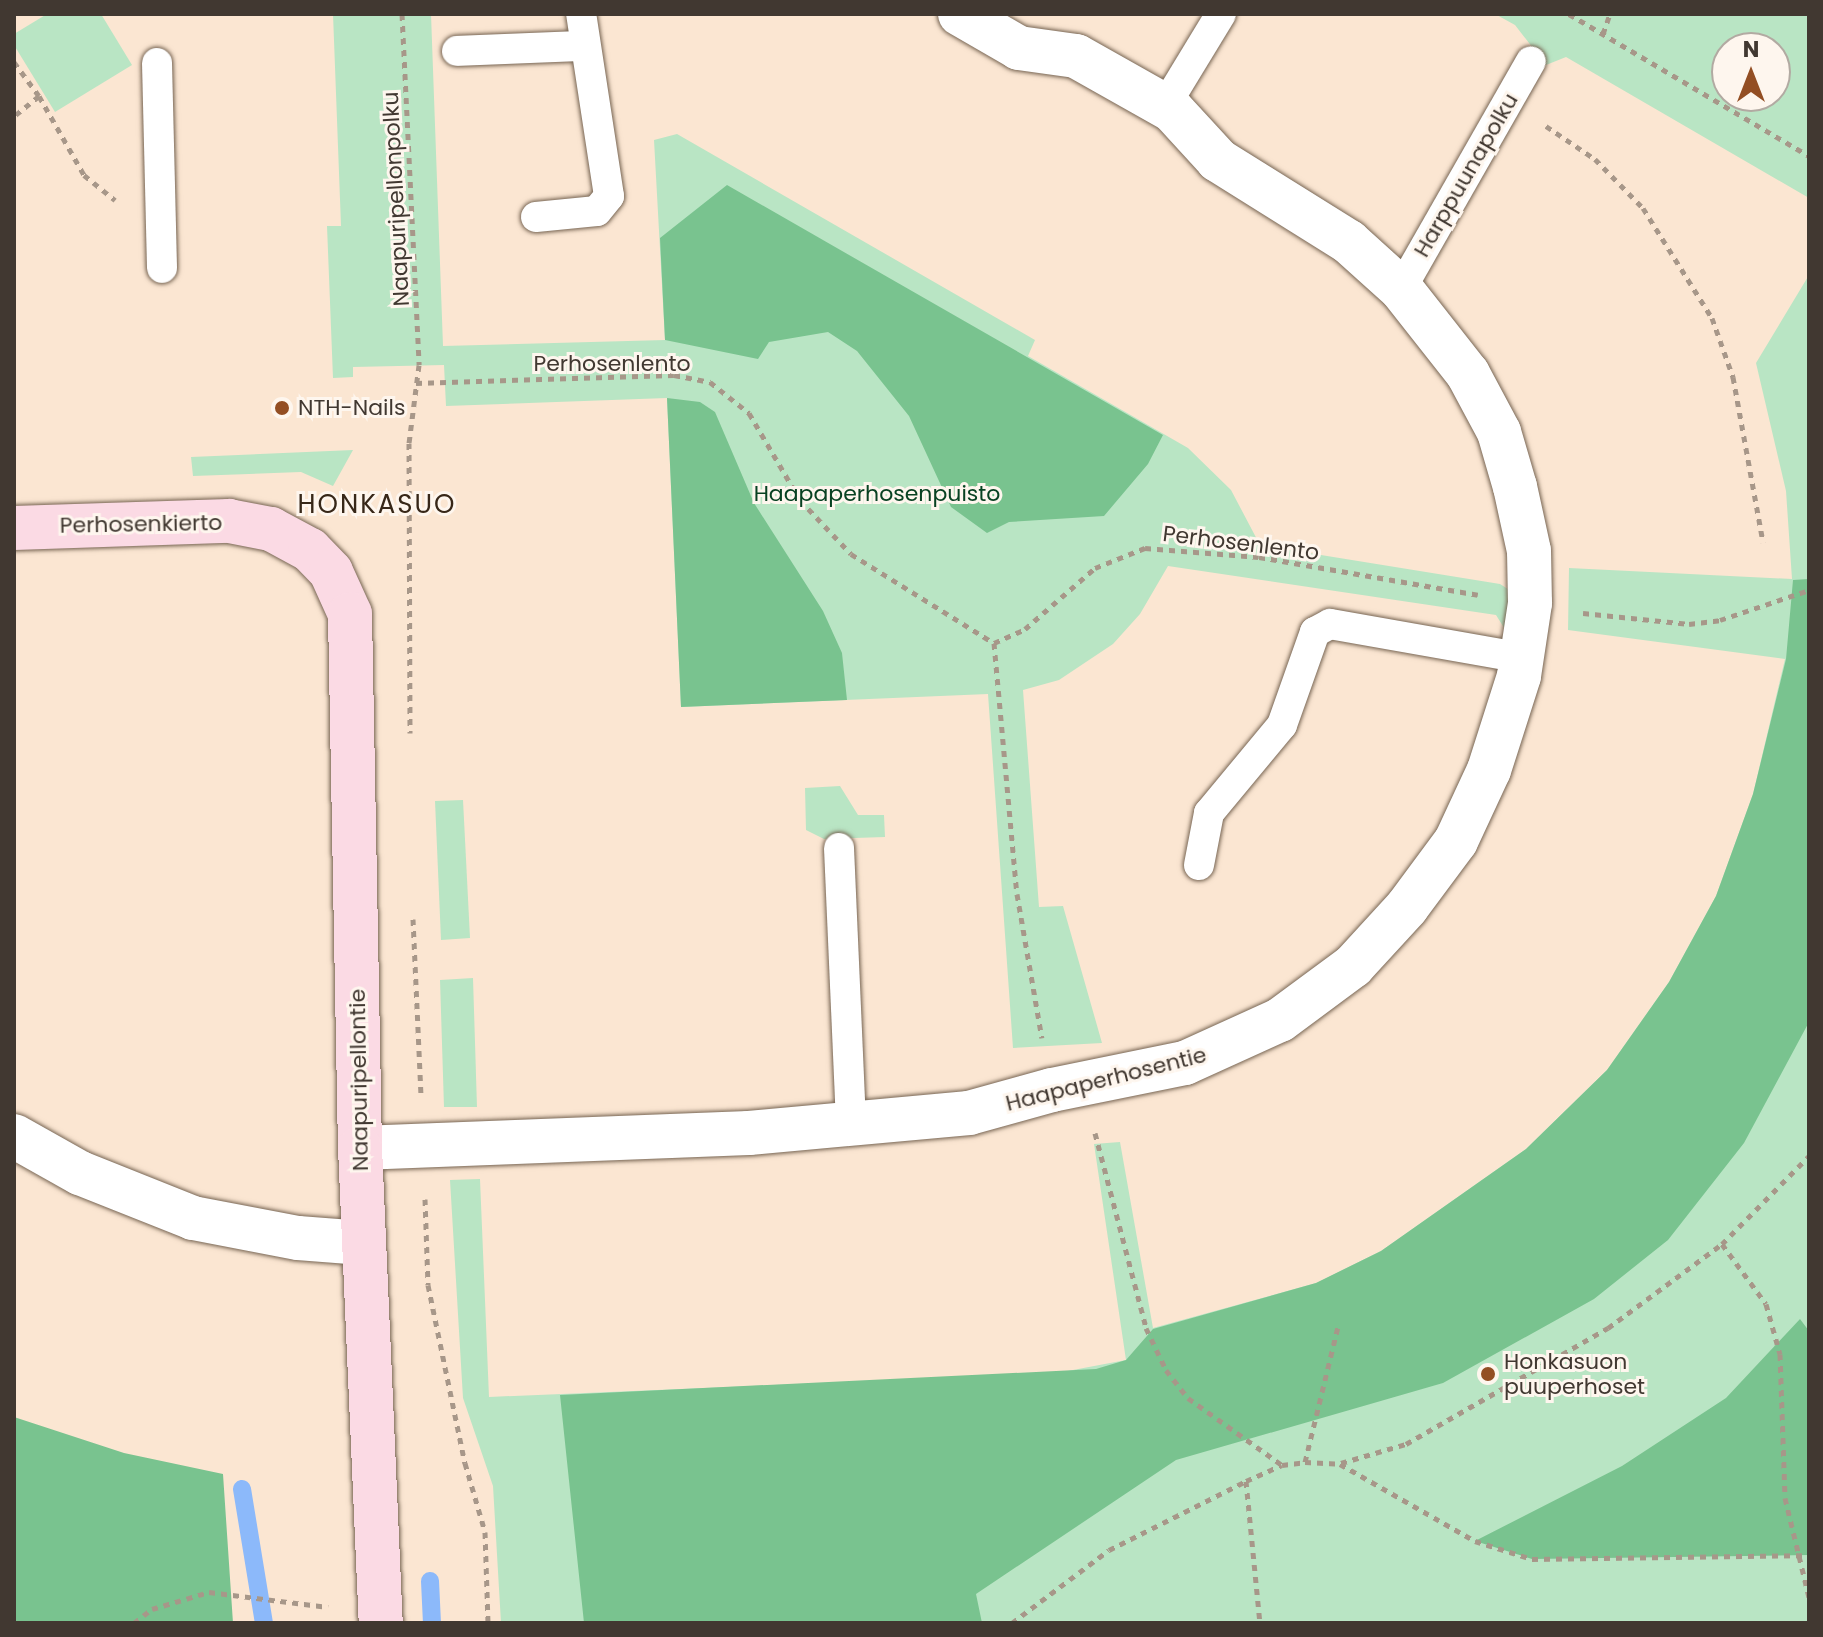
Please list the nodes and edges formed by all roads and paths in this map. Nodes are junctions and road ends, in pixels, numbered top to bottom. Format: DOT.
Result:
graph roads {
  1 [pos="402,14"];
  2 [pos="581,14"];
  3 [pos="960,14"];
  4 [pos="1221,14"];
  5 [pos="1610,14"];
  6 [pos="1570,15"];
  7 [pos="1603,34"];
  8 [pos="584,46"];
  9 [pos="457,51"];
  10 [pos="1531,61"];
  11 [pos="14,62"];
  12 [pos="157,63"];
  13 [pos="39,96"];
  14 [pos="1509,101"];
  15 [pos="1165,106"];
  16 [pos="14,116"];
  17 [pos="1809,156"];
  18 [pos="536,217"];
  19 [pos="163,228"];
  20 [pos="162,268"];
  21 [pos="1401,289"];
  22 [pos="416,383"];
  23 [pos="14,528"];
  24 [pos="1763,542"];
  25 [pos="310,550"];
  26 [pos="1809,590"];
  27 [pos="1530,603"];
  28 [pos="994,643"];
  29 [pos="1523,658"];
  30 [pos="409,738"];
  31 [pos="839,848"];
  32 [pos="1199,865"];
  33 [pos="413,908"];
  34 [pos="1052,1090"];
  35 [pos="851,1123"];
  36 [pos="14,1136"];
  37 [pos="423,1145"];
  38 [pos="360,1148"];
  39 [pos="1103,1153"];
  40 [pos="1809,1156"];
  41 [pos="1800,1169"];
  42 [pos="1809,1172"];
  43 [pos="363,1243"];
  44 [pos="1722,1244"];
  45 [pos="1338,1327"];
  46 [pos="1305,1462"];
  47 [pos="1340,1464"];
  48 [pos="1282,1465"];
  49 [pos="1246,1481"];
  50 [pos="1809,1555"];
  51 [pos="1797,1556"];
  52 [pos="1809,1597"];
  53 [pos="380,1612"];
  54 [pos="134,1623"];
  55 [pos="488,1623"];
  56 [pos="1012,1623"];
  57 [pos="1260,1623"];
  1 -- 22 [label="path, Naapuripellonpolku"];
  2 -- 8 [label="lane"];
  3 -- 15 [label="street, Haapaperhosentie"];
  4 -- 15 [label="lane"];
  5 -- 7 [label="path"];
  6 -- 7 [label="path"];
  7 -- 17 [label="path"];
  8 -- 9 [label="lane"];
  8 -- 18 [label="lane"];
  10 -- 14 [label="lane, Harppuunapolku"];
  11 -- 13 [label="path"];
  12 -- 19 [label="lane"];
  13 -- 16 [label="path"];
  13 -- 19 [label="path"];
  14 -- 21 [label="lane, Harppuunapolku"];
  14 -- 24 [label="path"];
  15 -- 21 [label="street, Haapaperhosentie"];
  19 -- 20 [label="lane"];
  21 -- 27 [label="street, Haapaperhosentie"];
  22 -- 28 [label="path, Perhosenlento"];
  22 -- 30 [label="path, Naapuripellonpolku"];
  23 -- 25 [label="street, Perhosenkierto"];
  25 -- 38 [label="street, Naapuripellontie"];
  26 -- 27 [label="path, Perhosenlento"];
  27 -- 28 [label="path, Perhosenlento"];
  27 -- 29 [label="street, Haapaperhosentie"];
  28 -- 34 [label="path"];
  29 -- 32 [label="lane"];
  29 -- 34 [label="street, Haapaperhosentie"];
  31 -- 35 [label="lane"];
  33 -- 37 [label="path"];
  34 -- 35 [label="street, Haapaperhosentie"];
  35 -- 37 [label="street, Haapaperhosentie"];
  36 -- 43 [label="street"];
  37 -- 38 [label="street, Haapaperhosentie"];
  37 -- 55 [label="path"];
  38 -- 43 [label="street, Naapuripellontie"];
  39 -- 48 [label="path"];
  40 -- 41 [label="path"];
  41 -- 42 [label="path"];
  41 -- 44 [label="path"];
  43 -- 53 [label="street, Naapuripellontie"];
  44 -- 47 [label="path"];
  44 -- 51 [label="path"];
  45 -- 46 [label="path"];
  46 -- 47 [label="path"];
  46 -- 48 [label="path"];
  47 -- 51 [label="path"];
  48 -- 49 [label="path"];
  49 -- 56 [label="path"];
  49 -- 57 [label="path"];
  50 -- 51 [label="path"];
  51 -- 52 [label="path"];
  53 -- 54 [label="path"];
}
